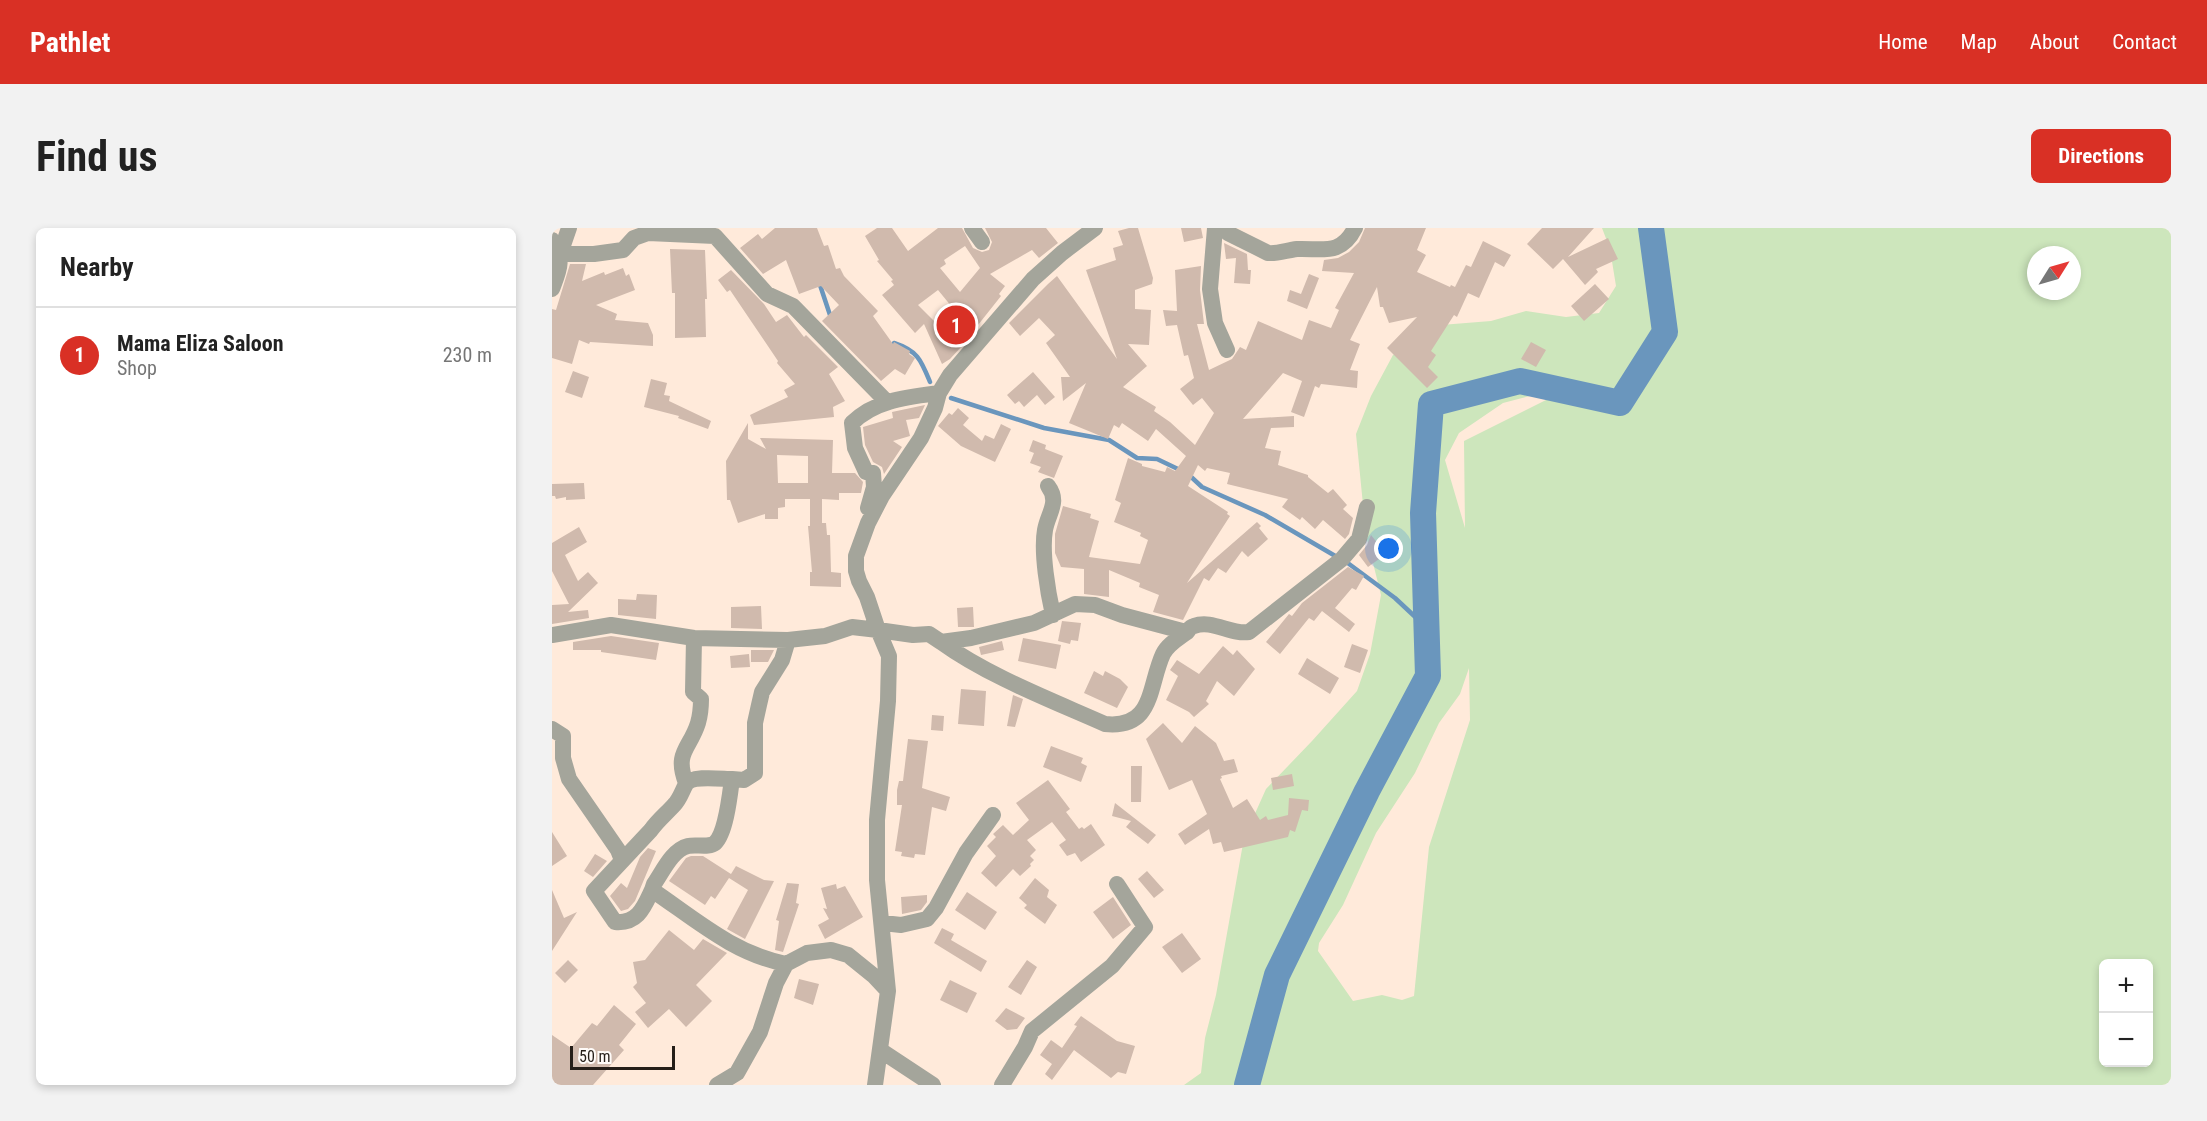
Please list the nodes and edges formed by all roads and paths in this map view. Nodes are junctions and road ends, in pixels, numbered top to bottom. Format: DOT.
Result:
graph roads {
  1 [pos="569,228"];
  2 [pos="972,228"];
  3 [pos="1095,228"];
  4 [pos="1215,228"];
  5 [pos="1224,228"];
  6 [pos="1355,228"];
  7 [pos="716,232"];
  8 [pos="1076,234"];
  9 [pos="982,242"];
  10 [pos="556,247"];
  11 [pos="552,289"];
  12 [pos="1227,350"];
  13 [pos="939,393"];
  14 [pos="887,402"];
  15 [pos="1048,486"];
  16 [pos="1367,507"];
  17 [pos="868,523"];
  18 [pos="1053,615"];
  19 [pos="878,630"];
  20 [pos="1186,632"];
  21 [pos="552,635"];
  22 [pos="694,638"];
  23 [pos="788,640"];
  24 [pos="941,642"];
  25 [pos="552,729"];
  26 [pos="732,779"];
  27 [pos="686,783"];
  28 [pos="993,815"];
  29 [pos="622,860"];
  30 [pos="1117,884"];
  31 [pos="652,890"];
  32 [pos="883,923"];
  33 [pos="786,964"];
  34 [pos="888,991"];
  35 [pos="880,1050"];
  36 [pos="717,1085"];
  37 [pos="875,1085"];
  38 [pos="933,1085"];
  39 [pos="1002,1085"];
  1 -- 10 [label="street"];
  2 -- 9 [label="street"];
  3 -- 8 [label="street"];
  4 -- 12 [label="street"];
  5 -- 6 [label="street"];
  7 -- 10 [label="street"];
  7 -- 14 [label="street"];
  8 -- 13 [label="street"];
  10 -- 11 [label="street"];
  13 -- 14 [label="street"];
  13 -- 17 [label="street"];
  14 -- 17 [label="street"];
  15 -- 18 [label="street"];
  16 -- 20 [label="street"];
  17 -- 19 [label="street"];
  18 -- 20 [label="street"];
  18 -- 24 [label="street"];
  19 -- 23 [label="street"];
  19 -- 24 [label="street"];
  19 -- 32 [label="street"];
  20 -- 24 [label="street"];
  21 -- 22 [label="street"];
  22 -- 23 [label="street"];
  22 -- 27 [label="street"];
  23 -- 26 [label="street"];
  25 -- 29 [label="street"];
  26 -- 27 [label="street"];
  26 -- 31 [label="street"];
  27 -- 29 [label="street"];
  28 -- 32 [label="street"];
  29 -- 31 [label="street"];
  30 -- 39 [label="street"];
  31 -- 33 [label="street"];
  32 -- 34 [label="street"];
  33 -- 34 [label="street"];
  33 -- 36 [label="street"];
  34 -- 35 [label="street"];
  35 -- 37 [label="street"];
  35 -- 38 [label="street"];
}
